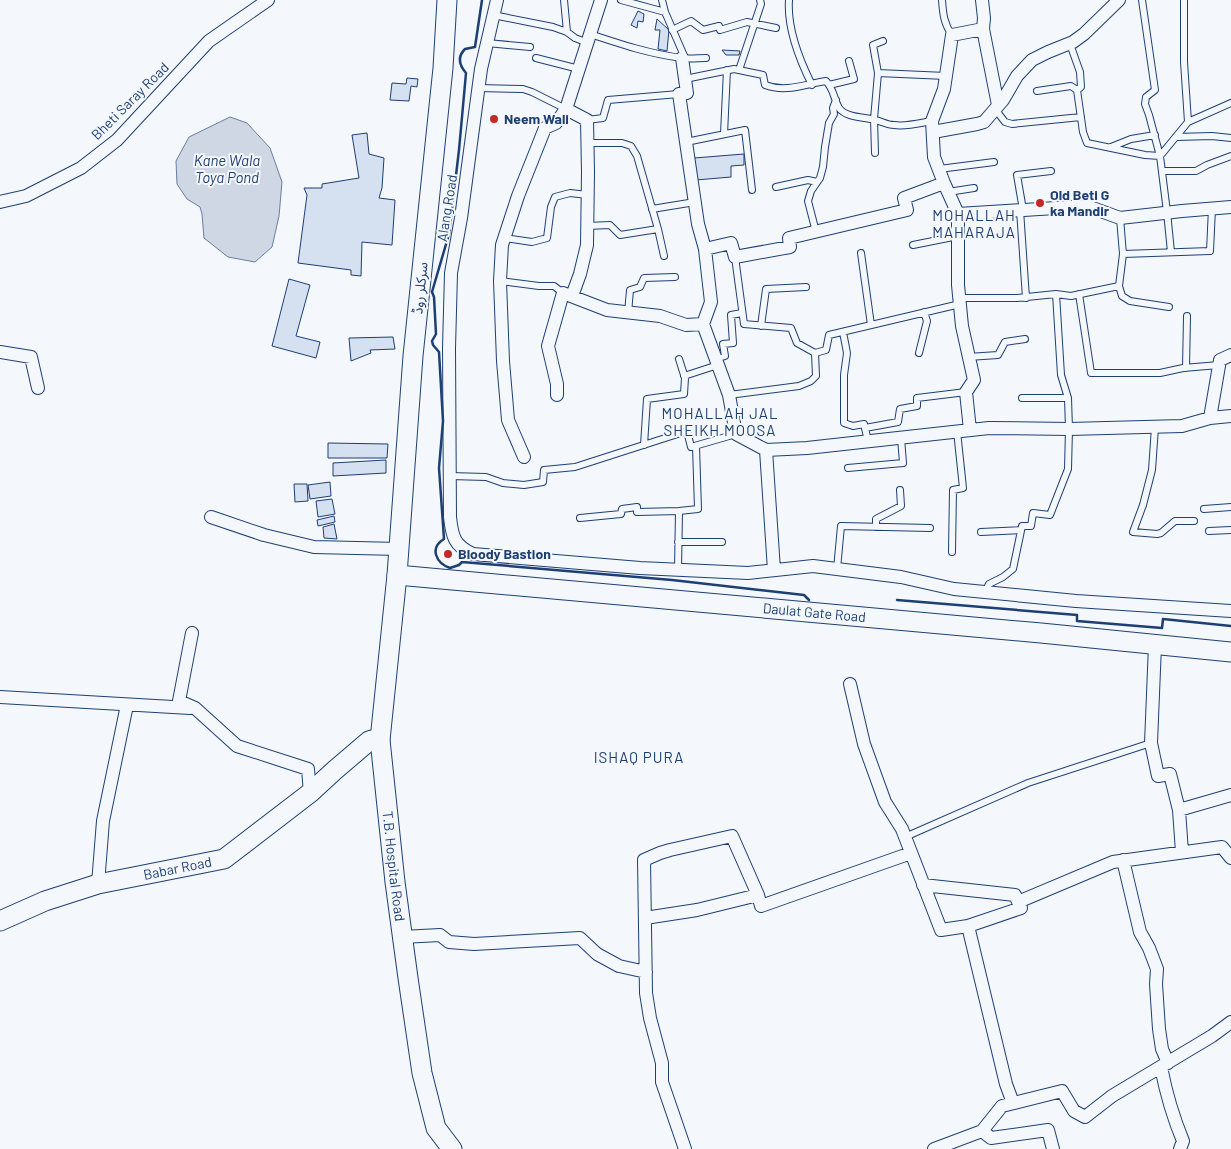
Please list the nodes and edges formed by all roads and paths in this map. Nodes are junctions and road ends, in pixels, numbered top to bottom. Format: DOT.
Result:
graph roads {
  1 [pos="268,0"];
  2 [pos="448,0"];
  3 [pos="497,0"];
  4 [pos="564,0"];
  5 [pos="601,0"];
  6 [pos="622,0"];
  7 [pos="662,0"];
  8 [pos="760,0"];
  9 [pos="789,0"];
  10 [pos="942,0"];
  11 [pos="982,0"];
  12 [pos="1119,0"];
  13 [pos="1142,0"];
  14 [pos="1184,0"];
  15 [pos="665,12"];
  16 [pos="493,15"];
  17 [pos="754,24"];
  18 [pos="776,28"];
  19 [pos="672,30"];
  20 [pos="983,30"];
  21 [pos="567,32"];
  22 [pos="952,35"];
  23 [pos="589,38"];
  24 [pos="883,42"];
  25 [pos="487,43"];
  26 [pos="1070,44"];
  27 [pos="530,47"];
  28 [pos="536,58"];
  29 [pos="683,58"];
  30 [pos="706,58"];
  31 [pos="849,61"];
  32 [pos="579,69"];
  33 [pos="727,70"];
  34 [pos="739,70"];
  35 [pos="878,73"];
  36 [pos="946,76"];
  37 [pos="685,79"];
  38 [pos="812,85"];
  39 [pos="829,85"];
  40 [pos="478,88"];
  41 [pos="1077,90"];
  42 [pos="1037,91"];
  43 [pos="679,94"];
  44 [pos="836,100"];
  45 [pos="1231,103"];
  46 [pos="997,107"];
  47 [pos="566,109"];
  48 [pos="1081,117"];
  49 [pos="874,119"];
  50 [pos="588,120"];
  51 [pos="1188,122"];
  52 [pos="932,127"];
  53 [pos="724,134"];
  54 [pos="1154,135"];
  55 [pos="1176,137"];
  56 [pos="1231,138"];
  57 [pos="588,142"];
  58 [pos="686,142"];
  59 [pos="1110,148"];
  60 [pos="875,153"];
  61 [pos="1160,156"];
  62 [pos="1231,156"];
  63 [pos="994,162"];
  64 [pos="939,169"];
  65 [pos="1051,171"];
  66 [pos="1162,172"];
  67 [pos="817,182"];
  68 [pos="776,187"];
  69 [pos="946,187"];
  70 [pos="974,188"];
  71 [pos="752,190"];
  72 [pos="588,195"];
  73 [pos="0,202"];
  74 [pos="695,202"];
  75 [pos="1231,207"];
  76 [pos="1212,208"];
  77 [pos="652,209"];
  78 [pos="1022,210"];
  79 [pos="1167,212"];
  80 [pos="958,214"];
  81 [pos="1120,218"];
  82 [pos="588,226"];
  83 [pos="658,228"];
  84 [pos="816,232"];
  85 [pos="958,236"];
  86 [pos="504,238"];
  87 [pos="913,245"];
  88 [pos="705,249"];
  89 [pos="1171,252"];
  90 [pos="861,253"];
  91 [pos="1123,254"];
  92 [pos="664,256"];
  93 [pos="735,257"];
  94 [pos="674,277"];
  95 [pos="500,281"];
  96 [pos="806,286"];
  97 [pos="1119,286"];
  98 [pos="568,294"];
  99 [pos="1056,294"];
  100 [pos="1079,294"];
  101 [pos="1026,298"];
  102 [pos="960,301"];
  103 [pos="1169,307"];
  104 [pos="628,312"];
  105 [pos="924,312"];
  106 [pos="742,313"];
  107 [pos="1188,316"];
  108 [pos="703,324"];
  109 [pos="871,325"];
  110 [pos="761,326"];
  111 [pos="843,332"];
  112 [pos="1025,339"];
  113 [pos="0,352"];
  114 [pos="815,353"];
  115 [pos="918,353"];
  116 [pos="1231,355"];
  117 [pos="968,357"];
  118 [pos="679,359"];
  119 [pos="717,362"];
  120 [pos="1219,365"];
  121 [pos="1186,368"];
  122 [pos="684,376"];
  123 [pos="38,388"];
  124 [pos="966,392"];
  125 [pos="557,395"];
  126 [pos="729,396"];
  127 [pos="1022,398"];
  128 [pos="1068,398"];
  129 [pos="1231,416"];
  130 [pos="1210,418"];
  131 [pos="1155,427"];
  132 [pos="865,428"];
  133 [pos="1069,429"];
  134 [pos="970,430"];
  135 [pos="957,431"];
  136 [pos="736,434"];
  137 [pos="901,438"];
  138 [pos="868,441"];
  139 [pos="644,444"];
  140 [pos="696,446"];
  141 [pos="766,450"];
  142 [pos="524,457"];
  143 [pos="848,468"];
  144 [pos="450,476"];
  145 [pos="900,490"];
  146 [pos="1231,507"];
  147 [pos="1204,509"];
  148 [pos="679,511"];
  149 [pos="211,517"];
  150 [pos="580,518"];
  151 [pos="1194,521"];
  152 [pos="876,527"];
  153 [pos="930,528"];
  154 [pos="1021,530"];
  155 [pos="1231,530"];
  156 [pos="1209,531"];
  157 [pos="981,532"];
  158 [pos="678,542"];
  159 [pos="722,542"];
  160 [pos="399,549"];
  161 [pos="952,552"];
  162 [pos="837,569"];
  163 [pos="678,570"];
  164 [pos="774,570"];
  165 [pos="397,575"];
  166 [pos="985,592"];
  167 [pos="1231,611"];
  168 [pos="192,633"];
  169 [pos="1155,644"];
  170 [pos="1231,652"];
  171 [pos="850,684"];
  172 [pos="0,697"];
  173 [pos="126,705"];
  174 [pos="195,708"];
  175 [pos="380,740"];
  176 [pos="1151,743"];
  177 [pos="310,793"];
  178 [pos="1231,795"];
  179 [pos="1179,810"];
  180 [pos="905,837"];
  181 [pos="1182,852"];
  182 [pos="911,853"];
  183 [pos="1231,858"];
  184 [pos="1123,860"];
  185 [pos="98,884"];
  186 [pos="923,885"];
  187 [pos="758,895"];
  188 [pos="1018,902"];
  189 [pos="645,918"];
  190 [pos="0,921"];
  191 [pos="968,926"];
  192 [pos="402,937"];
  193 [pos="646,972"];
  194 [pos="1231,1022"];
  195 [pos="1165,1065"];
  196 [pos="1013,1103"];
  197 [pos="982,1131"];
  198 [pos="452,1149"];
  199 [pos="685,1149"];
  200 [pos="934,1149"];
  201 [pos="1054,1149"];
  202 [pos="1180,1149"];
  1 -- 73 [label="street, Bheti Saray Road"];
  2 -- 160 [label="main road, سرکلر روڈ"];
  3 -- 16 [label="street, Alang Road"];
  4 -- 21 [label="lane"];
  5 -- 23 [label="street"];
  6 -- 15 [label="lane"];
  7 -- 15 [label="lane"];
  8 -- 17 [label="lane"];
  9 -- 38 [label="lane"];
  10 -- 22 [label="lane"];
  11 -- 20 [label="street"];
  12 -- 26 [label="street"];
  13 -- 54 [label="lane"];
  14 -- 51 [label="lane"];
  15 -- 19 [label="lane"];
  16 -- 21 [label="lane"];
  16 -- 25 [label="street, Alang Road"];
  17 -- 18 [label="lane"];
  17 -- 19 [label="lane"];
  17 -- 34 [label="lane"];
  19 -- 29 [label="lane"];
  20 -- 22 [label="street"];
  20 -- 46 [label="street"];
  21 -- 23 [label="lane"];
  22 -- 36 [label="street"];
  23 -- 29 [label="lane"];
  23 -- 32 [label="street"];
  24 -- 35 [label="lane"];
  25 -- 27 [label="lane"];
  25 -- 40 [label="street, Alang Road"];
  26 -- 41 [label="lane"];
  26 -- 46 [label="street"];
  28 -- 32 [label="lane"];
  29 -- 30 [label="lane"];
  29 -- 37 [label="street"];
  31 -- 39 [label="lane"];
  32 -- 47 [label="street"];
  33 -- 34 [label="lane"];
  33 -- 37 [label="lane"];
  33 -- 53 [label="lane"];
  34 -- 38 [label="lane"];
  35 -- 36 [label="lane"];
  35 -- 49 [label="lane"];
  36 -- 52 [label="street"];
  37 -- 43 [label="street"];
  38 -- 39 [label="lane"];
  39 -- 44 [label="lane"];
  40 -- 47 [label="lane"];
  40 -- 144 [label="street, Alang Road"];
  41 -- 42 [label="lane"];
  41 -- 48 [label="lane"];
  43 -- 50 [label="lane"];
  43 -- 58 [label="street"];
  44 -- 49 [label="lane"];
  44 -- 67 [label="lane"];
  45 -- 51 [label="lane"];
  46 -- 48 [label="lane"];
  46 -- 52 [label="street"];
  47 -- 50 [label="street"];
  47 -- 86 [label="street"];
  48 -- 59 [label="lane"];
  49 -- 52 [label="lane"];
  49 -- 60 [label="lane"];
  50 -- 57 [label="street"];
  51 -- 55 [label="lane"];
  52 -- 64 [label="street"];
  53 -- 58 [label="lane"];
  53 -- 71 [label="lane"];
  54 -- 59 [label="lane"];
  54 -- 61 [label="lane"];
  55 -- 56 [label="lane"];
  55 -- 61 [label="lane"];
  57 -- 72 [label="street"];
  57 -- 77 [label="lane"];
  58 -- 74 [label="street"];
  59 -- 61 [label="lane"];
  61 -- 66 [label="lane"];
  62 -- 66 [label="lane"];
  63 -- 64 [label="lane"];
  64 -- 69 [label="street"];
  65 -- 78 [label="lane"];
  66 -- 79 [label="lane"];
  67 -- 68 [label="lane"];
  67 -- 84 [label="lane"];
  69 -- 70 [label="lane"];
  69 -- 80 [label="street"];
  69 -- 84 [label="street"];
  72 -- 82 [label="street"];
  72 -- 86 [label="lane"];
  74 -- 77 [label="lane"];
  74 -- 88 [label="street"];
  75 -- 76 [label="street"];
  76 -- 79 [label="street"];
  76 -- 89 [label="lane"];
  77 -- 83 [label="lane"];
  78 -- 80 [label="street"];
  78 -- 81 [label="street"];
  78 -- 101 [label="lane"];
  79 -- 81 [label="street"];
  79 -- 89 [label="lane"];
  80 -- 85 [label="street"];
  81 -- 91 [label="lane"];
  82 -- 83 [label="lane"];
  82 -- 98 [label="street"];
  83 -- 92 [label="lane"];
  84 -- 93 [label="street"];
  85 -- 87 [label="lane"];
  85 -- 102 [label="street"];
  86 -- 95 [label="street"];
  88 -- 93 [label="street"];
  88 -- 108 [label="street"];
  89 -- 91 [label="lane"];
  90 -- 109 [label="lane"];
  91 -- 97 [label="lane"];
  93 -- 106 [label="lane"];
  94 -- 104 [label="lane"];
  95 -- 98 [label="lane"];
  95 -- 142 [label="street"];
  96 -- 110 [label="lane"];
  97 -- 100 [label="lane"];
  97 -- 103 [label="lane"];
  98 -- 104 [label="street"];
  98 -- 125 [label="street"];
  99 -- 100 [label="lane"];
  99 -- 101 [label="lane"];
  99 -- 128 [label="lane"];
  100 -- 121 [label="lane"];
  101 -- 102 [label="lane"];
  102 -- 105 [label="lane"];
  102 -- 117 [label="street"];
  104 -- 108 [label="street"];
  105 -- 109 [label="lane"];
  105 -- 115 [label="lane"];
  106 -- 110 [label="lane"];
  106 -- 119 [label="lane"];
  107 -- 121 [label="lane"];
  108 -- 119 [label="street"];
  109 -- 111 [label="lane"];
  110 -- 114 [label="lane"];
  111 -- 114 [label="lane"];
  111 -- 132 [label="lane"];
  112 -- 117 [label="lane"];
  113 -- 123 [label="street"];
  114 -- 126 [label="lane"];
  116 -- 120 [label="street"];
  117 -- 124 [label="street"];
  118 -- 122 [label="lane"];
  119 -- 122 [label="lane"];
  119 -- 126 [label="street"];
  120 -- 121 [label="lane"];
  120 -- 130 [label="street"];
  122 -- 139 [label="lane"];
  124 -- 132 [label="lane"];
  124 -- 134 [label="street"];
  126 -- 136 [label="street"];
  127 -- 128 [label="lane"];
  128 -- 133 [label="lane"];
  129 -- 130 [label="street"];
  130 -- 131 [label="street"];
  131 -- 133 [label="street"];
  131 -- 151 [label="lane"];
  132 -- 138 [label="lane"];
  133 -- 134 [label="street"];
  133 -- 154 [label="lane"];
  134 -- 135 [label="street"];
  135 -- 137 [label="street"];
  135 -- 161 [label="lane"];
  136 -- 140 [label="lane"];
  136 -- 141 [label="street"];
  137 -- 138 [label="street"];
  137 -- 143 [label="lane"];
  138 -- 141 [label="street"];
  139 -- 140 [label="lane"];
  139 -- 144 [label="lane"];
  140 -- 148 [label="lane"];
  141 -- 164 [label="street"];
  144 -- 163 [label="street, Alang Road"];
  145 -- 152 [label="lane"];
  146 -- 147 [label="lane"];
  148 -- 150 [label="lane"];
  148 -- 158 [label="lane"];
  149 -- 160 [label="street"];
  152 -- 153 [label="lane"];
  152 -- 162 [label="lane"];
  154 -- 157 [label="lane"];
  154 -- 166 [label="lane"];
  155 -- 156 [label="lane"];
  158 -- 159 [label="lane"];
  158 -- 163 [label="lane"];
  160 -- 165 [label="main road, سرکلر روڈ"];
  162 -- 164 [label="street"];
  162 -- 166 [label="street"];
  163 -- 164 [label="street"];
  165 -- 169 [label="main road, Daulat Gate Road"];
  165 -- 175 [label="main road, T.B. Hospital Road"];
  166 -- 167 [label="street"];
  168 -- 174 [label="street"];
  169 -- 170 [label="main road, Daulat Gate Road"];
  169 -- 176 [label="street"];
  171 -- 180 [label="street"];
  172 -- 173 [label="street"];
  173 -- 174 [label="street"];
  173 -- 185 [label="street"];
  174 -- 177 [label="street"];
  175 -- 177 [label="main road, Babar Road"];
  175 -- 192 [label="main road, T.B. Hospital Road"];
  176 -- 179 [label="street"];
  176 -- 180 [label="lane"];
  177 -- 185 [label="main road, Babar Road"];
  178 -- 179 [label="street"];
  179 -- 181 [label="street"];
  180 -- 182 [label="street"];
  181 -- 183 [label="street"];
  181 -- 184 [label="street"];
  182 -- 186 [label="street"];
  182 -- 187 [label="street"];
  184 -- 188 [label="street"];
  184 -- 195 [label="street"];
  185 -- 190 [label="main road, Babar Road"];
  186 -- 188 [label="street"];
  186 -- 191 [label="street"];
  187 -- 189 [label="street"];
  187 -- 189 [label="street"];
  188 -- 191 [label="street"];
  189 -- 193 [label="street"];
  191 -- 196 [label="street"];
  192 -- 193 [label="street"];
  192 -- 198 [label="main road, T.B. Hospital Road"];
  193 -- 199 [label="street"];
  194 -- 195 [label="street"];
  195 -- 196 [label="street"];
  195 -- 202 [label="street"];
  196 -- 197 [label="street"];
  197 -- 200 [label="street"];
  197 -- 201 [label="street"];
}
